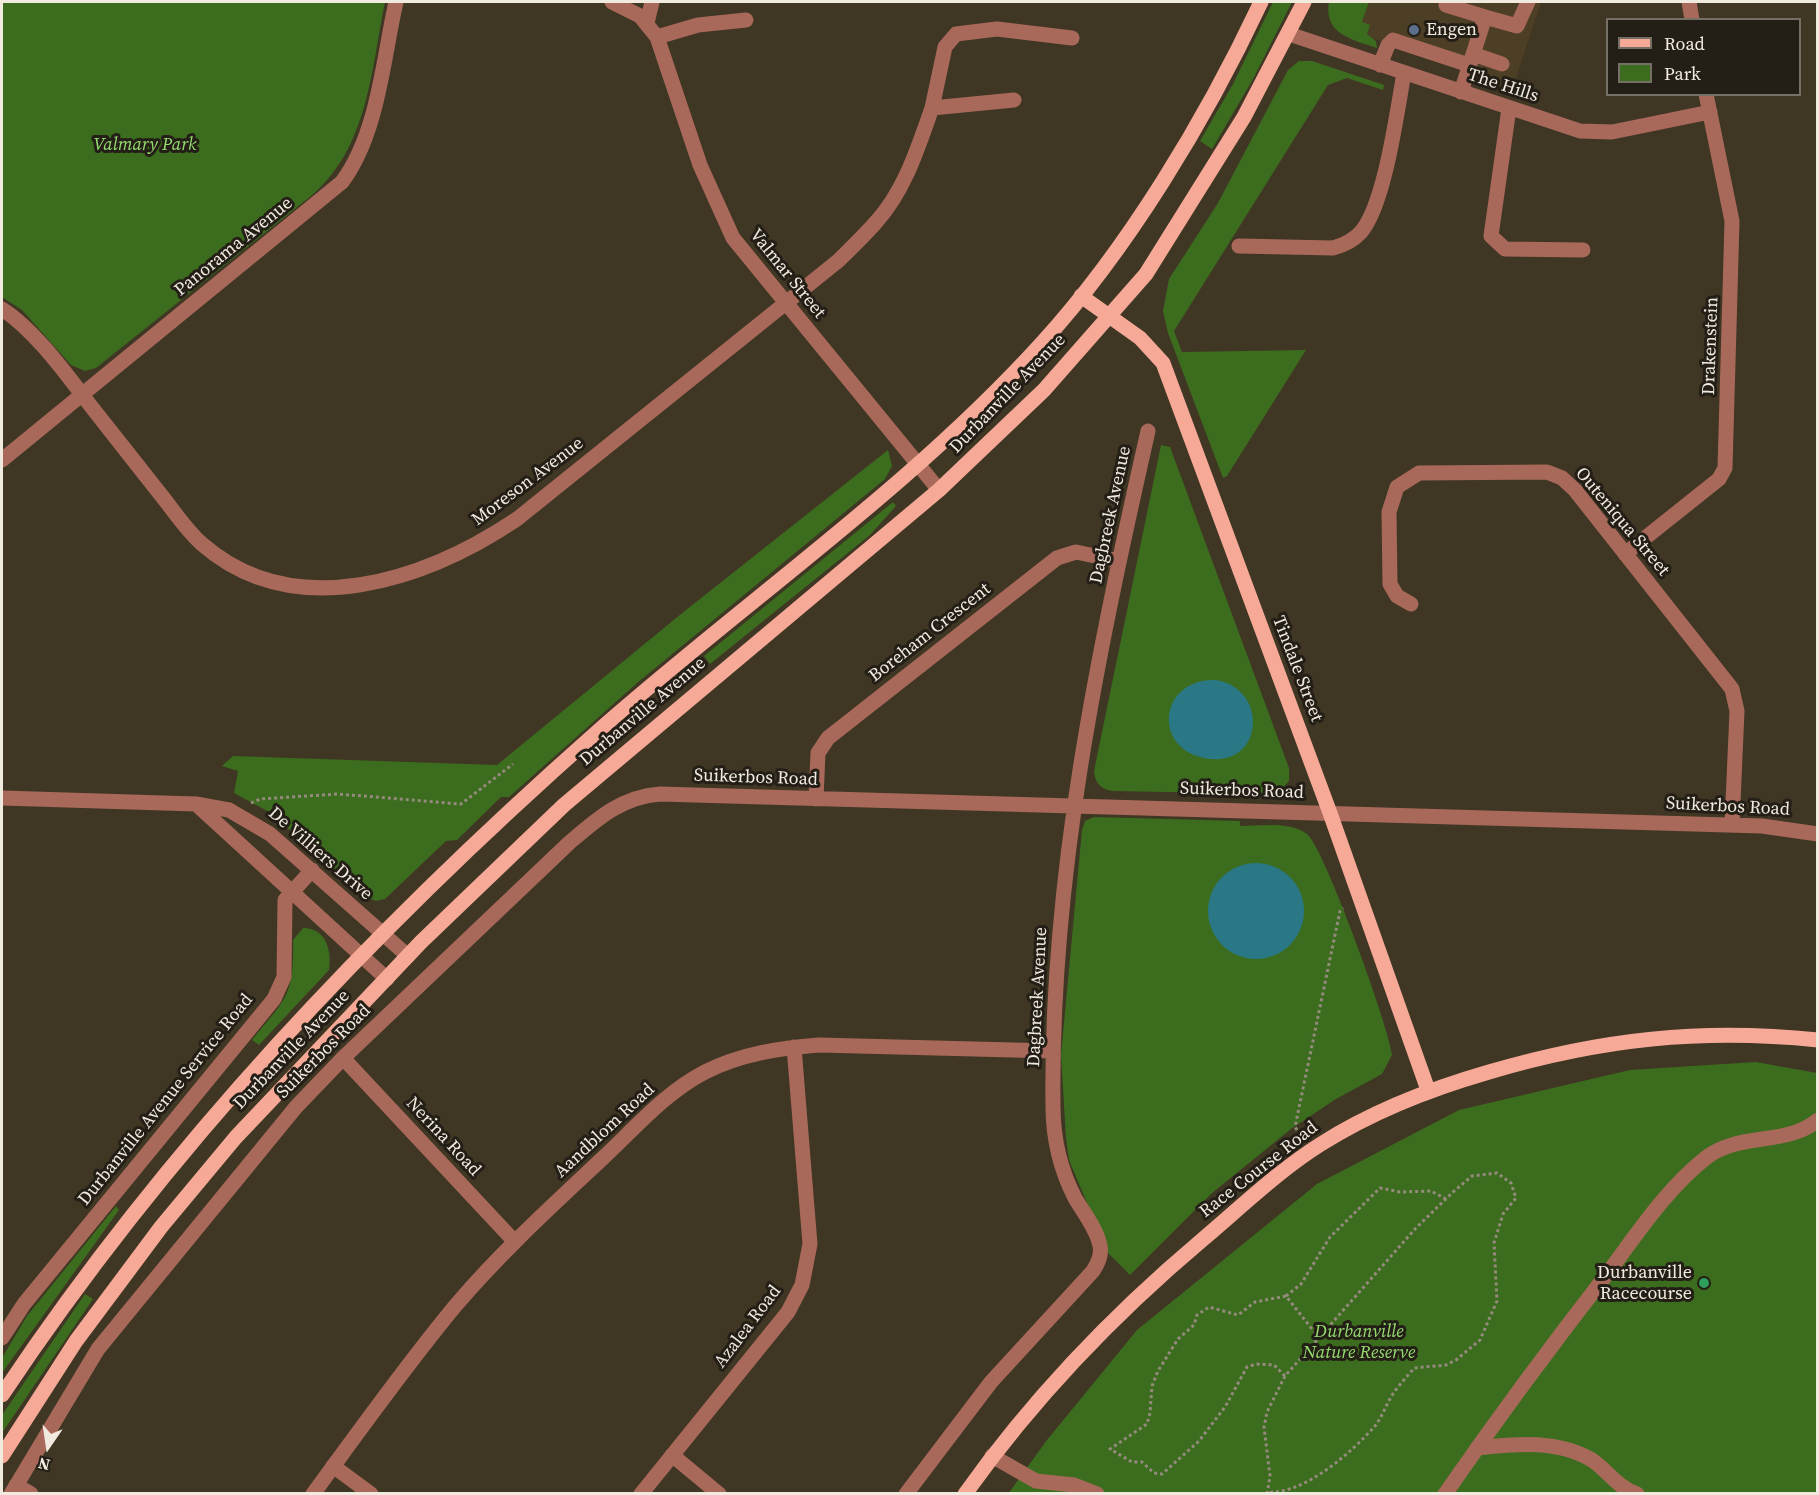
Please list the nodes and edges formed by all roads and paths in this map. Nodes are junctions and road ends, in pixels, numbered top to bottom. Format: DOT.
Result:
graph roads {
  1 [pos="396,2"];
  2 [pos="612,2"];
  3 [pos="652,2"];
  4 [pos="1261,2"];
  5 [pos="1304,2"];
  6 [pos="1528,2"];
  7 [pos="1689,2"];
  8 [pos="1446,5"];
  9 [pos="1485,17"];
  10 [pos="1692,18"];
  11 [pos="747,21"];
  12 [pos="647,24"];
  13 [pos="1289,34"];
  14 [pos="657,37"];
  15 [pos="1072,38"];
  16 [pos="1471,60"];
  17 [pos="1502,64"];
  18 [pos="1380,65"];
  19 [pos="1404,74"];
  20 [pos="1461,92"];
  21 [pos="1706,96"];
  22 [pos="1014,100"];
  23 [pos="932,108"];
  24 [pos="1509,108"];
  25 [pos="1710,112"];
  26 [pos="1239,246"];
  27 [pos="1583,250"];
  28 [pos="1081,296"];
  29 [pos="784,303"];
  30 [pos="2,309"];
  31 [pos="1108,316"];
  32 [pos="83,395"];
  33 [pos="1148,431"];
  34 [pos="2,460"];
  35 [pos="919,465"];
  36 [pos="939,490"];
  37 [pos="1625,554"];
  38 [pos="1119,561"];
  39 [pos="1411,604"];
  40 [pos="513,764"];
  41 [pos="2,798"];
  42 [pos="816,799"];
  43 [pos="251,803"];
  44 [pos="196,804"];
  45 [pos="1073,805"];
  46 [pos="1330,813"];
  47 [pos="1732,825"];
  48 [pos="1818,834"];
  49 [pos="312,870"];
  50 [pos="293,891"];
  51 [pos="1343,908"];
  52 [pos="382,934"];
  53 [pos="362,953"];
  54 [pos="408,956"];
  55 [pos="387,979"];
  56 [pos="1818,1040"];
  57 [pos="794,1047"];
  58 [pos="1052,1051"];
  59 [pos="343,1058"];
  60 [pos="1428,1090"];
  61 [pos="1818,1120"];
  62 [pos="1297,1130"];
  63 [pos="1446,1199"];
  64 [pos="515,1242"];
  65 [pos="1286,1296"];
  66 [pos="2,1338"];
  67 [pos="1319,1338"];
  68 [pos="1285,1376"];
  69 [pos="2,1395"];
  70 [pos="1477,1448"];
  71 [pos="672,1455"];
  72 [pos="2,1456"];
  73 [pos="992,1456"];
  74 [pos="333,1467"];
  75 [pos="13,1489"];
  76 [pos="1267,1492"];
  77 [pos="31,1494"];
  78 [pos="313,1494"];
  79 [pos="371,1494"];
  80 [pos="641,1494"];
  81 [pos="719,1494"];
  82 [pos="906,1494"];
  83 [pos="964,1494"];
  84 [pos="1097,1494"];
  85 [pos="1444,1494"];
  86 [pos="1637,1494"];
  1 -- 32 [label="street, Panorama Avenue"];
  2 -- 12 [label="street, Valmar Street"];
  3 -- 12 [label="street"];
  4 -- 28 [label="main road, Durbanville Avenue"];
  5 -- 13 [label="main road, Durbanville Avenue"];
  6 -- 9 [label="street"];
  7 -- 10 [label="street"];
  8 -- 9 [label="street"];
  9 -- 16 [label="street"];
  11 -- 14 [label="street"];
  12 -- 14 [label="street, Valmar Street"];
  13 -- 18 [label="street, The Hills"];
  13 -- 31 [label="main road, Durbanville Avenue"];
  14 -- 29 [label="street, Valmar Street"];
  15 -- 23 [label="street, Moreson Avenue"];
  16 -- 17 [label="street"];
  16 -- 18 [label="street"];
  16 -- 20 [label="street"];
  18 -- 19 [label="street, The Hills"];
  19 -- 20 [label="street, The Hills"];
  19 -- 26 [label="street"];
  20 -- 24 [label="street, The Hills"];
  21 -- 25 [label="street, Drakenstein"];
  22 -- 23 [label="street"];
  23 -- 29 [label="street, Moreson Avenue"];
  24 -- 25 [label="street, The Hills"];
  24 -- 27 [label="street"];
  25 -- 37 [label="street, Drakenstein"];
  28 -- 31 [label="main road, Tindale Street"];
  28 -- 35 [label="main road, Durbanville Avenue"];
  29 -- 32 [label="street, Moreson Avenue"];
  29 -- 35 [label="street, Valmar Street"];
  30 -- 32 [label="street, Moreson Avenue"];
  31 -- 36 [label="main road, Durbanville Avenue"];
  31 -- 46 [label="main road, Tindale Street"];
  32 -- 34 [label="street, Panorama Avenue"];
  33 -- 38 [label="street, Dagbreek Avenue"];
  35 -- 36 [label="street, Valmar Street"];
  35 -- 52 [label="main road, Durbanville Avenue"];
  36 -- 54 [label="main road, Durbanville Avenue"];
  37 -- 39 [label="street, Outeniqua Street"];
  37 -- 47 [label="street, Outeniqua Street"];
  38 -- 42 [label="street, Boreham Crescent"];
  38 -- 45 [label="street, Dagbreek Avenue"];
  40 -- 43 [label="path"];
  41 -- 44 [label="street, De Villiers Drive"];
  42 -- 45 [label="street, Suikerbos Road"];
  42 -- 59 [label="street, Suikerbos Road"];
  44 -- 49 [label="street, De Villiers Drive"];
  44 -- 50 [label="street"];
  45 -- 46 [label="street, Suikerbos Road"];
  45 -- 58 [label="street, Dagbreek Avenue"];
  46 -- 47 [label="street, Suikerbos Road"];
  46 -- 60 [label="main road, Tindale Street"];
  47 -- 48 [label="street, Suikerbos Road"];
  49 -- 50 [label="street, Durbanville Avenue Service Road"];
  49 -- 52 [label="street, De Villiers Drive"];
  50 -- 53 [label="street"];
  50 -- 66 [label="street, Durbanville Avenue Service Road"];
  51 -- 62 [label="path"];
  52 -- 53 [label="main road, Durbanville Avenue"];
  52 -- 54 [label="street, De Villiers Drive"];
  53 -- 55 [label="street"];
  53 -- 69 [label="main road, Durbanville Avenue"];
  54 -- 55 [label="main road, Durbanville Avenue"];
  55 -- 72 [label="main road, Durbanville Avenue"];
  56 -- 60 [label="main road, Race Course Road"];
  57 -- 58 [label="street, Aandblom Road"];
  57 -- 64 [label="street, Aandblom Road"];
  57 -- 71 [label="street, Azalea Road"];
  58 -- 82 [label="street, Dagbreek Avenue"];
  59 -- 64 [label="street, Nerina Road"];
  59 -- 75 [label="street, Suikerbos Road"];
  60 -- 73 [label="main road, Race Course Road"];
  61 -- 70 [label="street"];
  63 -- 65 [label="path"];
  63 -- 67 [label="path"];
  63 -- 76 [label="path"];
  64 -- 74 [label="street, Aandblom Road"];
  65 -- 67 [label="path"];
  65 -- 68 [label="path"];
  67 -- 68 [label="path"];
  68 -- 76 [label="path"];
  70 -- 85 [label="street"];
  70 -- 86 [label="street"];
  71 -- 80 [label="street, Azalea Road"];
  71 -- 81 [label="street"];
  73 -- 83 [label="main road, Race Course Road"];
  73 -- 84 [label="street"];
  74 -- 78 [label="street, Aandblom Road"];
  74 -- 79 [label="street"];
  75 -- 77 [label="street"];
}
